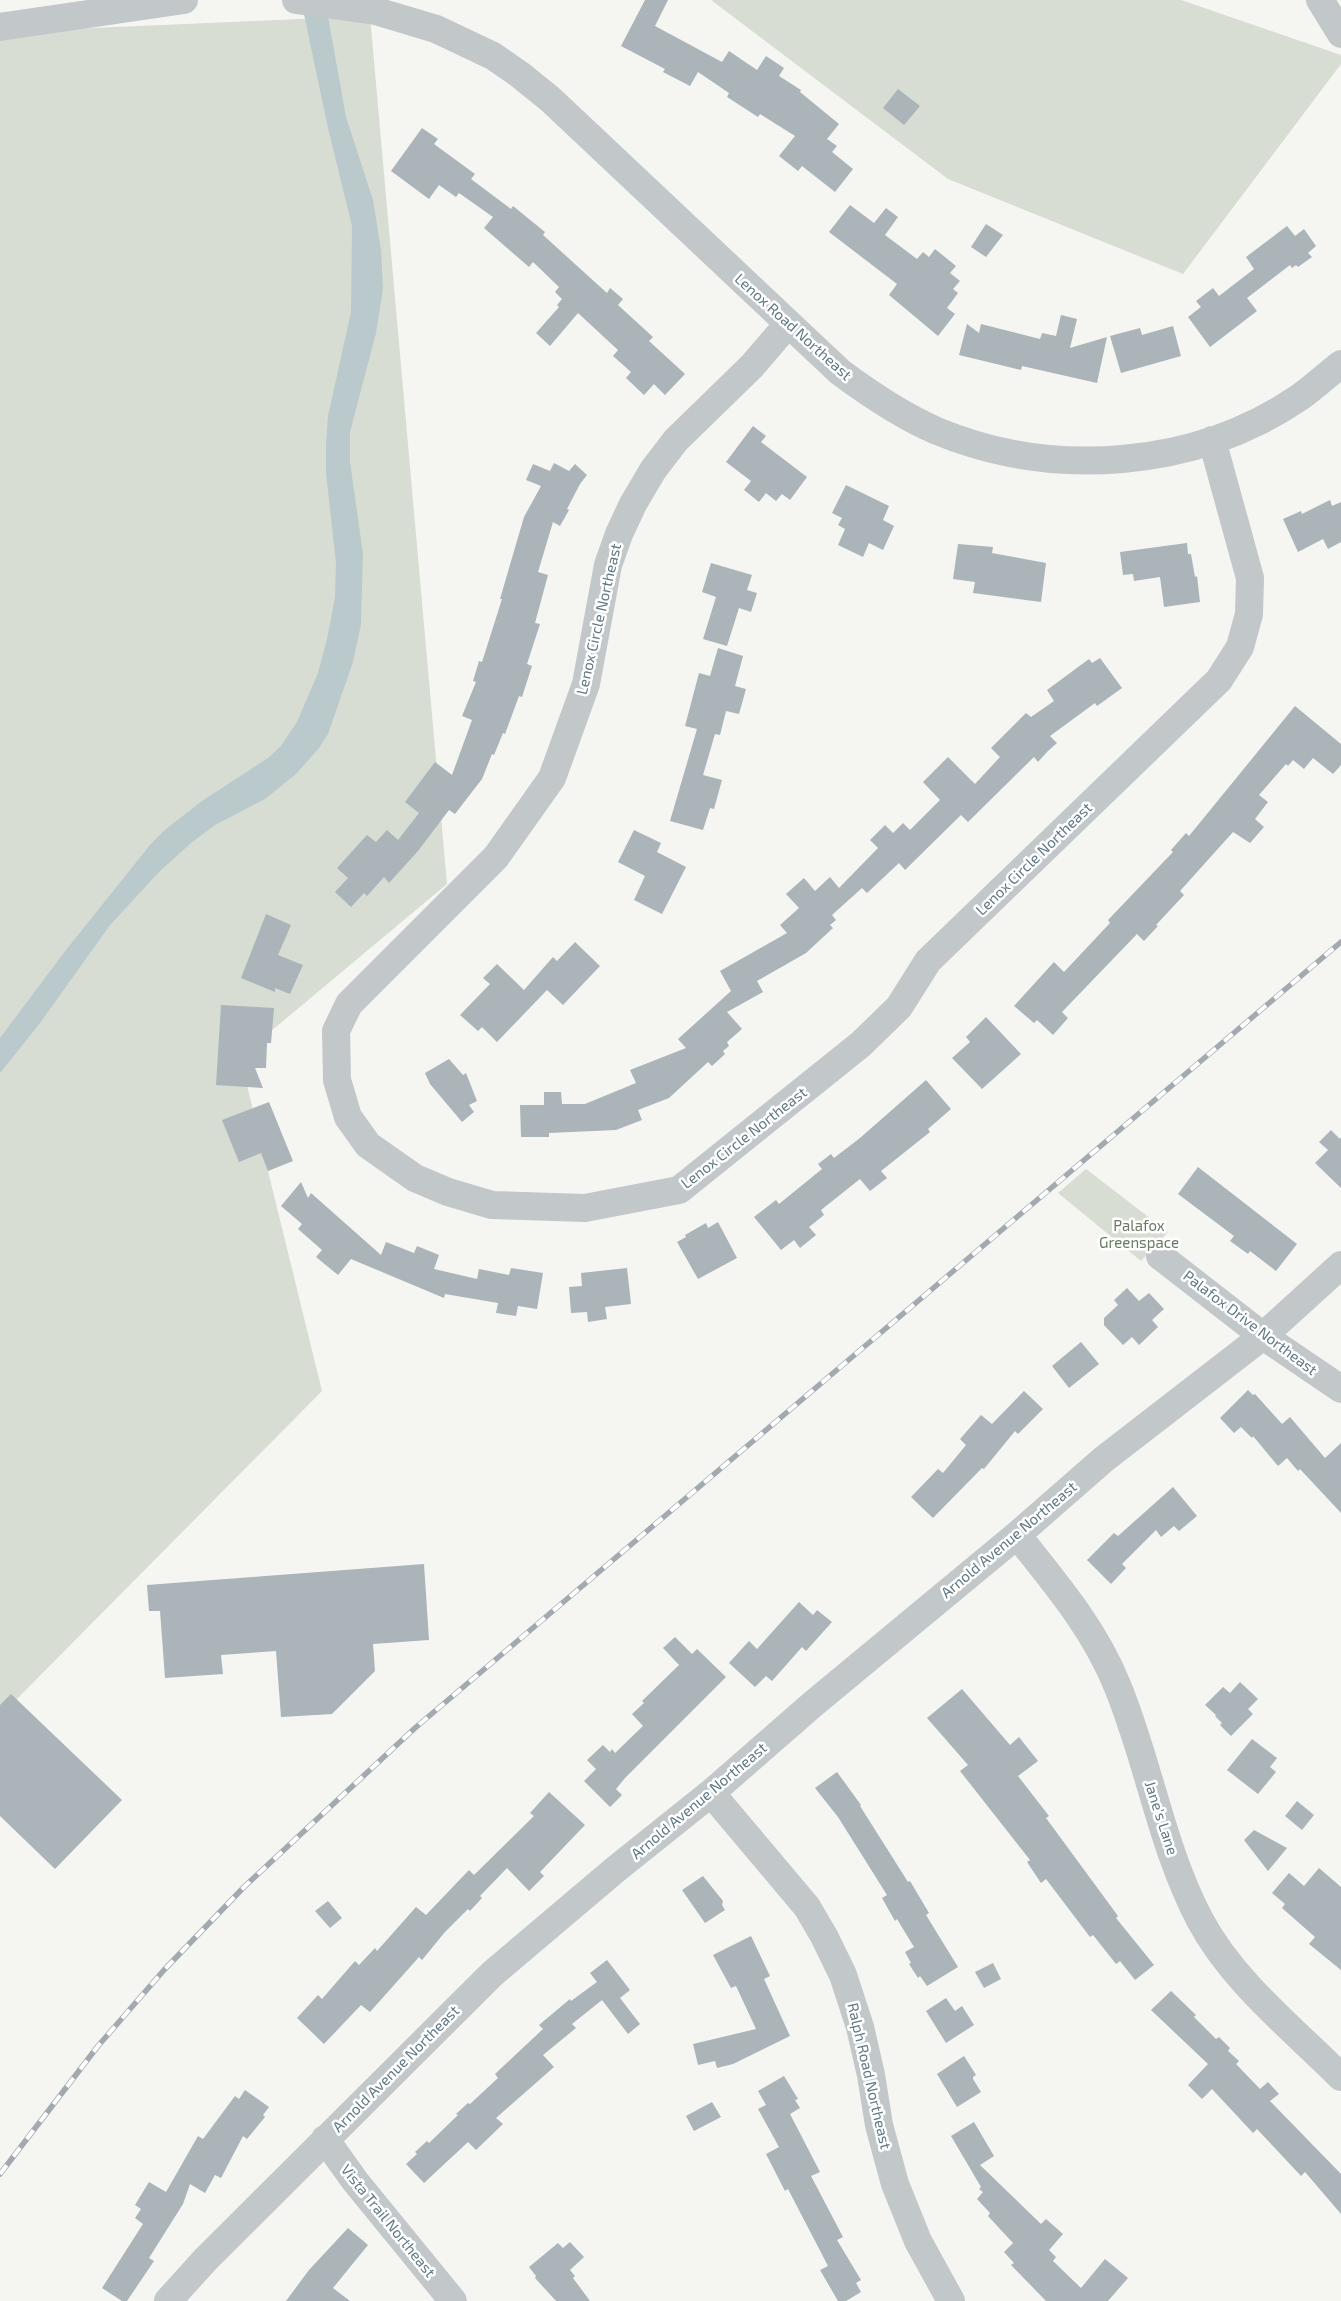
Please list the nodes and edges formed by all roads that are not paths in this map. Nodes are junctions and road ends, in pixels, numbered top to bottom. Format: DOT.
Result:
graph roads {
  1 [pos="184,0"];
  2 [pos="297,0"];
  3 [pos="1320,0"];
  4 [pos="0,27"];
  5 [pos="1341,34"];
  6 [pos="788,324"];
  7 [pos="1341,364"];
  8 [pos="1212,440"];
  9 [pos="1160,1256"];
  10 [pos="1341,1265"];
  11 [pos="1263,1336"];
  12 [pos="1341,1389"];
  13 [pos="1017,1535"];
  14 [pos="711,1793"];
  15 [pos="1341,2077"];
  16 [pos="325,2139"];
  17 [pos="168,2301"];
  18 [pos="453,2301"];
  19 [pos="951,2301"];
  1 -- 4 [label="street"];
  2 -- 6 [label="street, Lenox Road Northeast"];
  3 -- 5 [label="street"];
  6 -- 8 [label="street, Lenox Road Northeast"];
  6 -- 8 [label="street, Lenox Circle Northeast"];
  7 -- 8 [label="street, Lenox Road Northeast"];
  9 -- 11 [label="street, Palafox Drive Northeast"];
  10 -- 11 [label="street, Arnold Avenue Northeast"];
  11 -- 12 [label="street, Palafox Drive Northeast"];
  11 -- 13 [label="street, Arnold Avenue Northeast"];
  13 -- 14 [label="street, Arnold Avenue Northeast"];
  13 -- 15 [label="street, Jane's Lane"];
  14 -- 16 [label="street, Arnold Avenue Northeast"];
  14 -- 19 [label="street, Ralph Road Northeast"];
  16 -- 17 [label="street, Arnold Avenue Northeast"];
  16 -- 18 [label="street, Vista Trail Northeast"];
}
